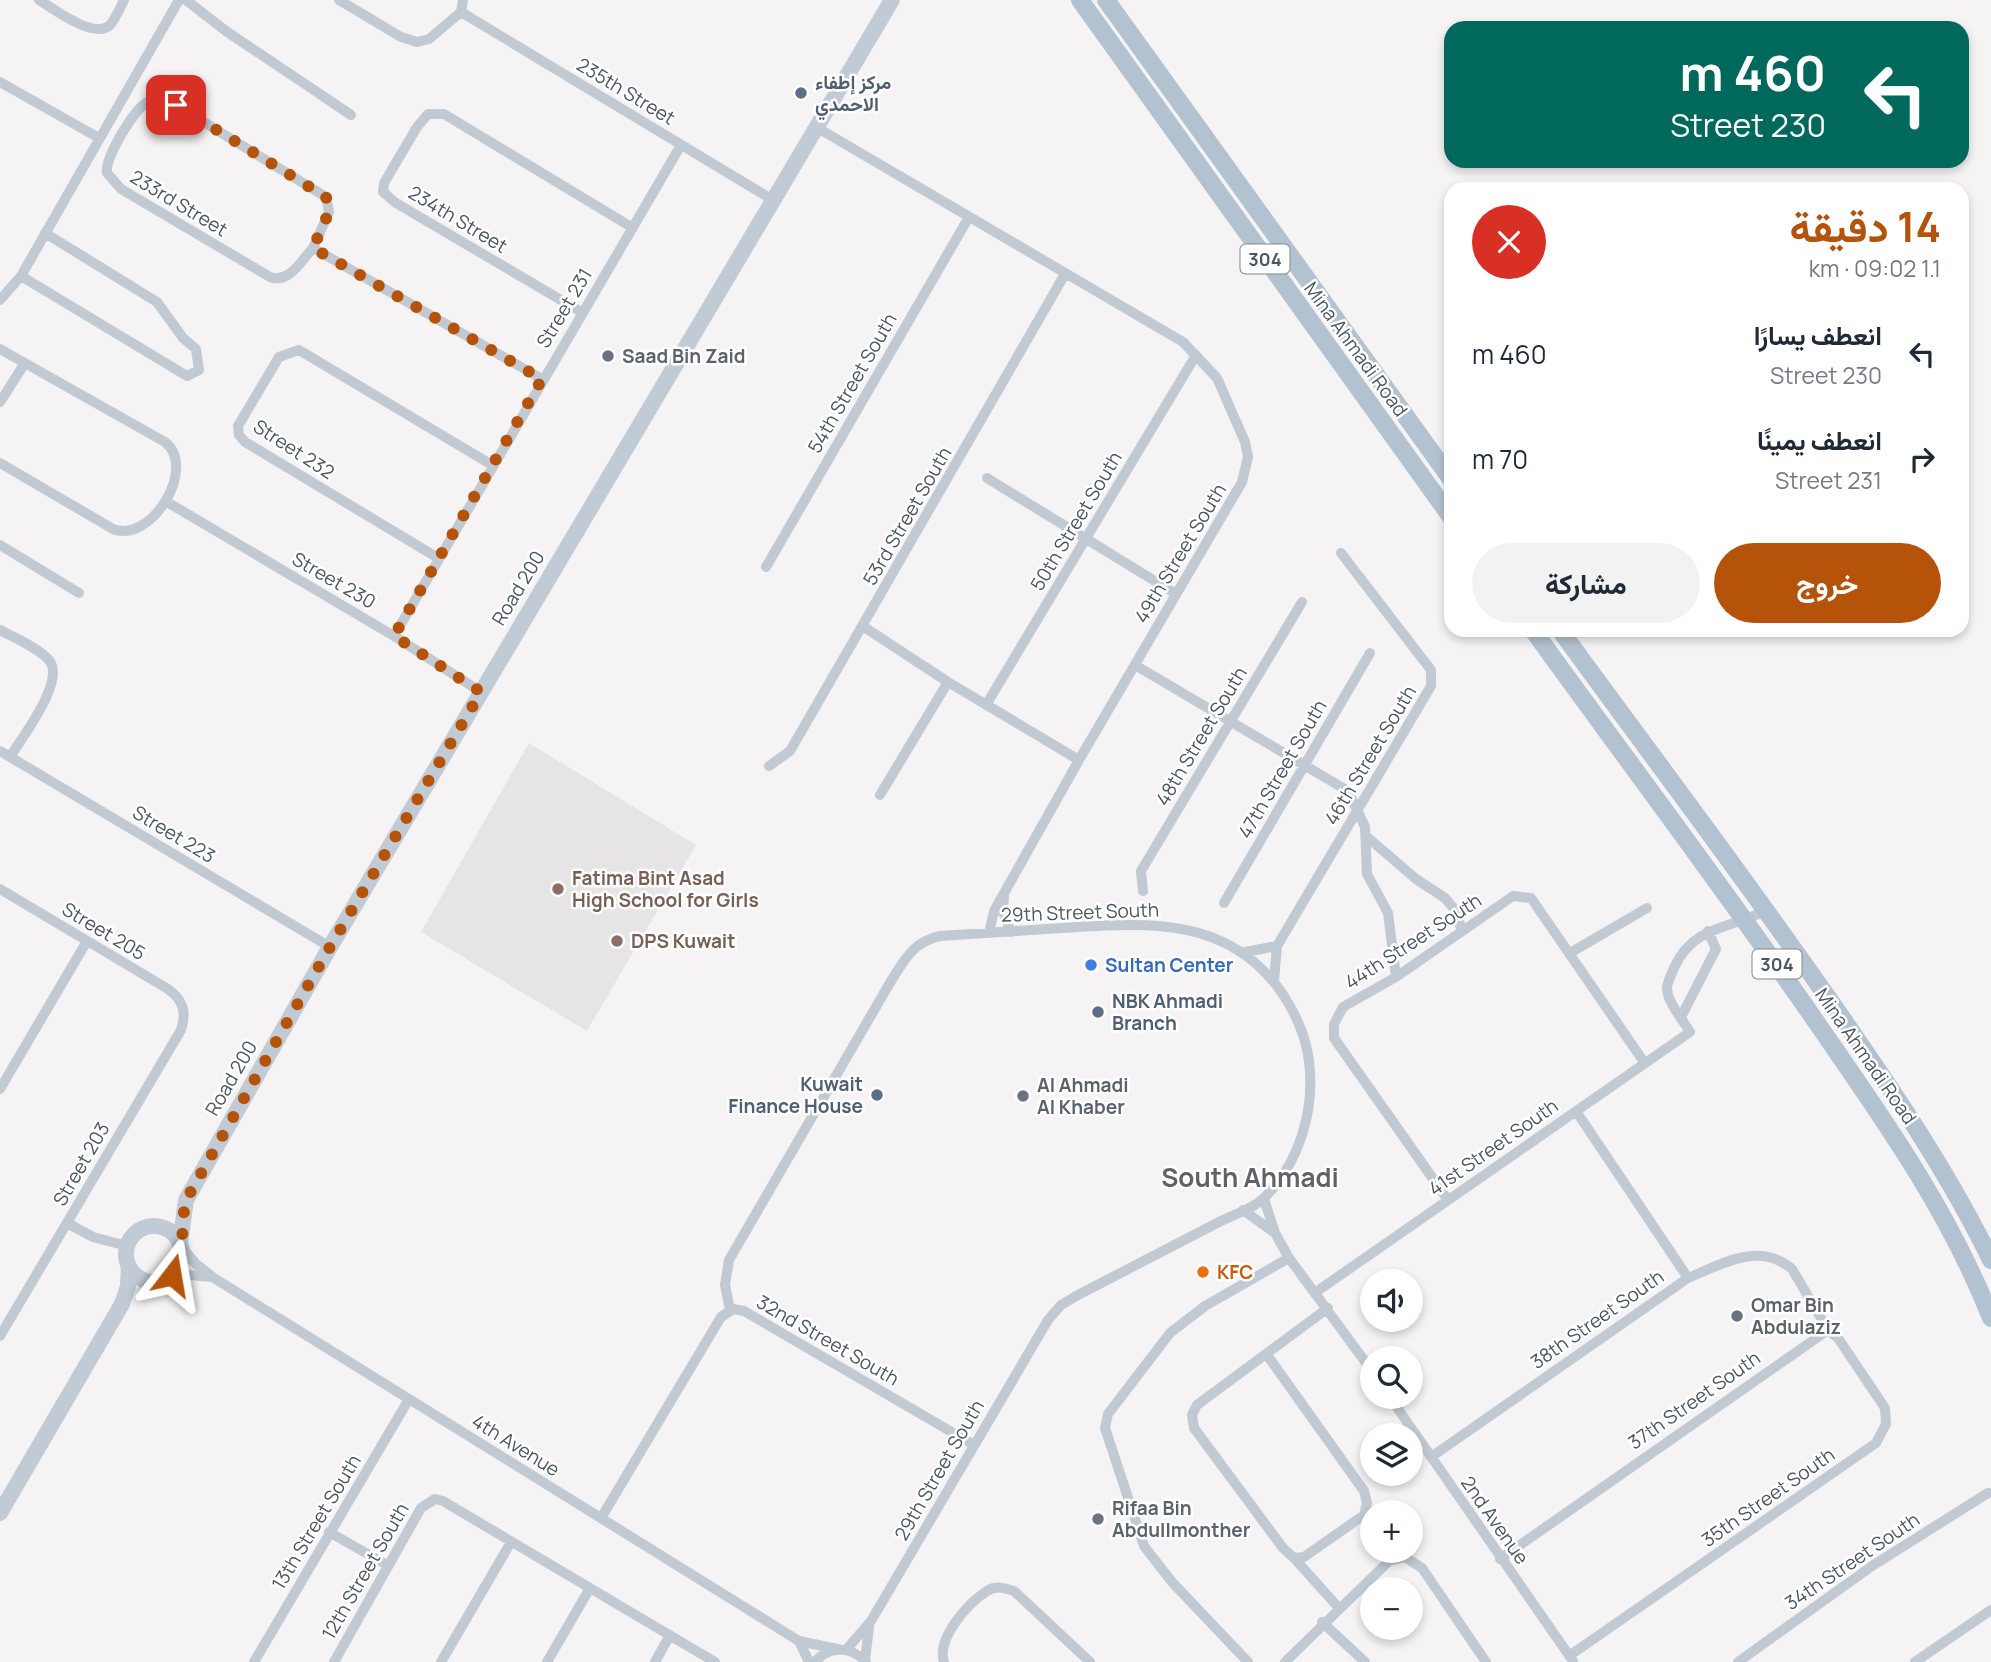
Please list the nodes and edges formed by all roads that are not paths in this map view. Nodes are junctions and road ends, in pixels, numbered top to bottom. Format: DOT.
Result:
graph roads {
  1 [pos="39,0"];
  2 [pos="124,0"];
  3 [pos="179,0"];
  4 [pos="186,0"];
  5 [pos="339,0"];
  6 [pos="891,0"];
  7 [pos="1080,0"];
  8 [pos="1105,0"];
  9 [pos="462,6"];
  10 [pos="0,82"];
  11 [pos="351,115"];
  12 [pos="816,127"];
  13 [pos="99,138"];
  14 [pos="681,145"];
  15 [pos="90,155"];
  16 [pos="106,167"];
  17 [pos="773,200"];
  18 [pos="969,217"];
  19 [pos="632,228"];
  20 [pos="45,233"];
  21 [pos="313,248"];
  22 [pos="1065,274"];
  23 [pos="21,276"];
  24 [pos="0,300"];
  25 [pos="583,313"];
  26 [pos="0,349"];
  27 [pos="1196,355"];
  28 [pos="25,363"];
  29 [pos="542,379"];
  30 [pos="0,402"];
  31 [pos="0,463"];
  32 [pos="492,465"];
  33 [pos="1444,469"];
  34 [pos="987,478"];
  35 [pos="167,502"];
  36 [pos="1444,507"];
  37 [pos="1086,538"];
  38 [pos="0,545"];
  39 [pos="1341,553"];
  40 [pos="438,558"];
  41 [pos="766,567"];
  42 [pos="79,593"];
  43 [pos="1176,594"];
  44 [pos="1303,602"];
  45 [pos="864,627"];
  46 [pos="0,629"];
  47 [pos="394,636"];
  48 [pos="1537,637"];
  49 [pos="1565,637"];
  50 [pos="1370,653"];
  51 [pos="1135,665"];
  52 [pos="948,682"];
  53 [pos="481,692"];
  54 [pos="986,705"];
  55 [pos="1231,721"];
  56 [pos="5,754"];
  57 [pos="1079,760"];
  58 [pos="1304,764"];
  59 [pos="769,766"];
  60 [pos="880,795"];
  61 [pos="1357,811"];
  62 [pos="1367,836"];
  63 [pos="0,889"];
  64 [pos="1143,891"];
  65 [pos="1005,894"];
  66 [pos="1224,903"];
  67 [pos="1647,908"];
  68 [pos="1767,910"];
  69 [pos="1746,920"];
  70 [pos="1462,931"];
  71 [pos="1708,931"];
  72 [pos="1007,932"];
  73 [pos="989,933"];
  74 [pos="87,941"];
  75 [pos="1277,946"];
  76 [pos="330,947"];
  77 [pos="1245,952"];
  78 [pos="1570,954"];
  79 [pos="1396,977"];
  80 [pos="1274,981"];
  81 [pos="184,1007"];
  82 [pos="1681,1017"];
  83 [pos="1644,1062"];
  84 [pos="0,1089"];
  85 [pos="1576,1111"];
  86 [pos="1264,1199"];
  87 [pos="186,1200"];
  88 [pos="1448,1200"];
  89 [pos="1243,1210"];
  90 [pos="67,1223"];
  91 [pos="146,1227"];
  92 [pos="1275,1233"];
  93 [pos="180,1245"];
  94 [pos="127,1246"];
  95 [pos="1289,1258"];
  96 [pos="1991,1260"];
  97 [pos="129,1266"];
  98 [pos="214,1278"];
  99 [pos="1688,1278"];
  100 [pos="161,1280"];
  101 [pos="1317,1292"];
  102 [pos="122,1304"];
  103 [pos="1328,1308"];
  104 [pos="730,1310"];
  105 [pos="1991,1318"];
  106 [pos="1828,1330"];
  107 [pos="0,1336"];
  108 [pos="1360,1354"];
  109 [pos="1267,1355"];
  110 [pos="409,1399"];
  111 [pos="1398,1409"];
  112 [pos="974,1445"];
  113 [pos="1430,1457"];
  114 [pos="1988,1493"];
  115 [pos="0,1513"];
  116 [pos="601,1518"];
  117 [pos="329,1532"];
  118 [pos="511,1542"];
  119 [pos="1294,1558"];
  120 [pos="1500,1559"];
  121 [pos="387,1565"];
  122 [pos="590,1588"];
  123 [pos="1338,1607"];
  124 [pos="1991,1610"];
  125 [pos="871,1621"];
  126 [pos="1322,1622"];
  127 [pos="670,1635"];
  128 [pos="799,1642"];
  129 [pos="841,1649"];
  130 [pos="1572,1659"];
  131 [pos="866,1661"];
  132 [pos="254,1662"];
  133 [pos="334,1662"];
  134 [pos="441,1662"];
  135 [pos="547,1662"];
  136 [pos="654,1662"];
  137 [pos="715,1662"];
  138 [pos="809,1662"];
  139 [pos="815,1662"];
  140 [pos="944,1662"];
  141 [pos="1090,1662"];
  142 [pos="1248,1662"];
  143 [pos="1285,1662"];
  144 [pos="1365,1662"];
  145 [pos="1486,1662"];
  146 [pos="1738,1662"];
  147 [pos="1915,1662"];
  1 -- 2 [label="street"];
  3 -- 13 [label="street"];
  4 -- 11 [label="street"];
  5 -- 9 [label="street, 235th Street"];
  6 -- 12 [label="main road, Road 200"];
  7 -- 36 [label="main road, Mina Ahmadi Road / 304"];
  8 -- 33 [label="main road, Mina Ahmadi Road / 304"];
  9 -- 14 [label="street, 235th Street"];
  10 -- 13 [label="street"];
  12 -- 17 [label="main road, Road 200"];
  12 -- 18 [label="street, 49th Street South"];
  13 -- 15 [label="street"];
  14 -- 17 [label="street, 235th Street"];
  14 -- 19 [label="street, Street 231"];
  15 -- 16 [label="street"];
  15 -- 20 [label="street"];
  16 -- 21 [label="street, 233rd Street"];
  16 -- 21 [label="street, 233rd Street"];
  17 -- 53 [label="main road, Road 200"];
  18 -- 22 [label="street, 49th Street South"];
  18 -- 41 [label="street, 54th Street South"];
  19 -- 25 [label="street, Street 231"];
  19 -- 25 [label="street, 234th Street"];
  20 -- 23 [label="street"];
  20 -- 23 [label="street"];
  21 -- 29 [label="street"];
  22 -- 27 [label="street, 49th Street South"];
  22 -- 45 [label="street, 53rd Street South"];
  23 -- 24 [label="street"];
  25 -- 29 [label="street, Street 231"];
  26 -- 28 [label="street"];
  27 -- 37 [label="street, 50th Street South"];
  27 -- 43 [label="street, 49th Street South"];
  28 -- 30 [label="street"];
  28 -- 35 [label="street"];
  29 -- 32 [label="street, Street 231"];
  31 -- 35 [label="street"];
  32 -- 40 [label="street, Street 231"];
  32 -- 40 [label="street, Street 232"];
  34 -- 37 [label="street"];
  35 -- 47 [label="street, Street 230"];
  37 -- 43 [label="street"];
  37 -- 54 [label="street, 50th Street South"];
  38 -- 42 [label="street"];
  39 -- 61 [label="street, 46th Street South"];
  40 -- 47 [label="street, Street 231"];
  43 -- 51 [label="street, 49th Street South"];
  44 -- 55 [label="street, 48th Street South"];
  45 -- 52 [label="street"];
  45 -- 59 [label="street, 53rd Street South"];
  46 -- 56 [label="street"];
  47 -- 53 [label="street, Street 230"];
  48 -- 69 [label="main road, Mina Ahmadi Road / 304"];
  49 -- 68 [label="main road, Mina Ahmadi Road / 304"];
  50 -- 58 [label="street, 47th Street South"];
  51 -- 55 [label="street"];
  51 -- 57 [label="street, 49th Street South"];
  52 -- 54 [label="street"];
  52 -- 60 [label="street"];
  53 -- 76 [label="main road, Road 200"];
  54 -- 57 [label="street"];
  55 -- 58 [label="street"];
  55 -- 64 [label="street, 48th Street South"];
  56 -- 76 [label="street, Street 223"];
  57 -- 65 [label="street, 49th Street South"];
  58 -- 61 [label="street"];
  58 -- 66 [label="street, 47th Street South"];
  61 -- 62 [label="street"];
  61 -- 75 [label="street, 46th Street South"];
  62 -- 70 [label="street"];
  62 -- 79 [label="street"];
  63 -- 74 [label="street, Street 205"];
  65 -- 72 [label="street"];
  65 -- 73 [label="street, 49th Street South"];
  67 -- 78 [label="street"];
  68 -- 69 [label="street"];
  68 -- 96 [label="main road, Mina Ahmadi Road / 304"];
  69 -- 71 [label="street"];
  69 -- 105 [label="main road, Mina Ahmadi Road / 304"];
  70 -- 78 [label="street, 44th Street South"];
  70 -- 79 [label="street, 44th Street South"];
  71 -- 82 [label="street"];
  71 -- 82 [label="street"];
  72 -- 73 [label="street, 29th Street South"];
  72 -- 77 [label="street, 29th Street South"];
  73 -- 104 [label="street, 29th Street South"];
  74 -- 81 [label="street, Street 205"];
  74 -- 84 [label="street"];
  75 -- 77 [label="street"];
  75 -- 80 [label="street, 46th Street South"];
  76 -- 87 [label="main road, Road 200"];
  77 -- 80 [label="street, 29th Street South"];
  78 -- 83 [label="street, 44th Street South"];
  79 -- 88 [label="street, 44th Street South"];
  80 -- 86 [label="street, 29th Street South"];
  81 -- 90 [label="street, Street 203"];
  82 -- 83 [label="street, 41st Street South"];
  83 -- 85 [label="street, 41st Street South"];
  85 -- 88 [label="street, 41st Street South"];
  85 -- 99 [label="street, 38th Street South"];
  86 -- 89 [label="street, 29th Street South"];
  86 -- 92 [label="street"];
  87 -- 91 [label="main road, Road 200"];
  87 -- 93 [label="main road, Road 200"];
  88 -- 101 [label="street, 41st Street South"];
  89 -- 92 [label="street"];
  89 -- 112 [label="street, 29th Street South"];
  90 -- 94 [label="street"];
  90 -- 107 [label="street, Street 203"];
  91 -- 93 [label="main road"];
  91 -- 94 [label="main road"];
  92 -- 95 [label="street"];
  93 -- 98 [label="street, 4th Avenue"];
  93 -- 100 [label="main road"];
  94 -- 97 [label="main road"];
  95 -- 101 [label="street"];
  95 -- 142 [label="street"];
  97 -- 100 [label="main road"];
  97 -- 102 [label="main road"];
  98 -- 100 [label="street, 4th Avenue"];
  98 -- 110 [label="street, 4th Avenue"];
  99 -- 106 [label="street"];
  99 -- 113 [label="street, 38th Street South"];
  100 -- 102 [label="main road"];
  101 -- 103 [label="street"];
  102 -- 115 [label="main road"];
  103 -- 108 [label="street"];
  103 -- 109 [label="street"];
  104 -- 112 [label="street, 32nd Street South"];
  104 -- 116 [label="street, 32nd Street South"];
  106 -- 120 [label="street, 37th Street South"];
  106 -- 130 [label="street, 35th Street South"];
  109 -- 119 [label="street"];
  109 -- 119 [label="street"];
  110 -- 116 [label="street, 4th Avenue"];
  110 -- 117 [label="street, 13th Street South"];
  111 -- 113 [label="street, 2nd Avenue"];
  112 -- 125 [label="street, 29th Street South"];
  113 -- 120 [label="street, 2nd Avenue"];
  114 -- 146 [label="street, 34th Street South"];
  116 -- 128 [label="street, 4th Avenue"];
  117 -- 121 [label="street"];
  117 -- 132 [label="street, 13th Street South"];
  118 -- 121 [label="street, 12th Street South"];
  118 -- 122 [label="street"];
  118 -- 134 [label="street"];
  119 -- 123 [label="street"];
  120 -- 130 [label="street, 2nd Avenue"];
  121 -- 133 [label="street, 12th Street South"];
  122 -- 127 [label="street"];
  122 -- 135 [label="street"];
  123 -- 126 [label="street"];
  123 -- 145 [label="street"];
  124 -- 147 [label="street"];
  125 -- 129 [label="street, 29th Street South"];
  125 -- 131 [label="street, 29th Street South"];
  126 -- 143 [label="street"];
  126 -- 144 [label="street"];
  127 -- 136 [label="street"];
  127 -- 137 [label="street"];
  128 -- 129 [label="street, 4th Avenue"];
  128 -- 138 [label="street"];
  129 -- 131 [label="street, 4th Avenue"];
  129 -- 139 [label="street, 29th Street South"];
  140 -- 141 [label="street"];
}
